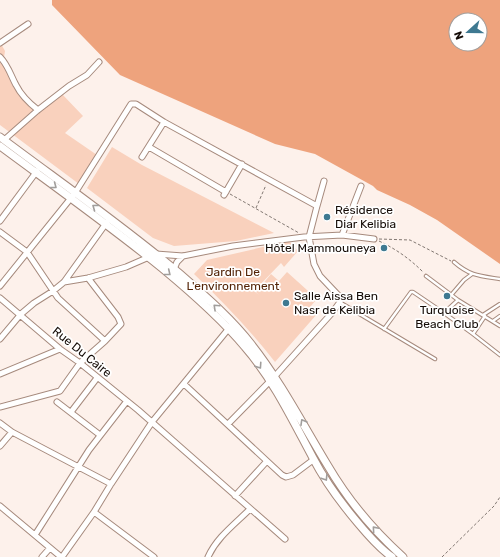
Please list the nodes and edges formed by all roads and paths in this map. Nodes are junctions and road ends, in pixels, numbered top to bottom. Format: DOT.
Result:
graph roads {
  1 [pos="28,24"];
  2 [pos="0,43"];
  3 [pos="0,57"];
  4 [pos="99,62"];
  5 [pos="38,110"];
  6 [pos="164,122"];
  7 [pos="1,141"];
  8 [pos="149,147"];
  9 [pos="142,157"];
  10 [pos="242,164"];
  11 [pos="38,169"];
  12 [pos="269,180"];
  13 [pos="324,181"];
  14 [pos="361,186"];
  15 [pos="225,193"];
  16 [pos="73,196"];
  17 [pos="317,206"];
  18 [pos="256,208"];
  19 [pos="0,221"];
  20 [pos="108,221"];
  21 [pos="0,232"];
  22 [pos="342,235"];
  23 [pos="306,237"];
  24 [pos="374,239"];
  25 [pos="26,252"];
  26 [pos="156,254"];
  27 [pos="183,256"];
  28 [pos="148,257"];
  29 [pos="454,262"];
  30 [pos="174,269"];
  31 [pos="472,274"];
  32 [pos="426,276"];
  33 [pos="88,278"];
  34 [pos="500,279"];
  35 [pos="64,282"];
  36 [pos="0,286"];
  37 [pos="53,291"];
  38 [pos="452,294"];
  39 [pos="0,298"];
  40 [pos="458,300"];
  41 [pos="340,302"];
  42 [pos="500,304"];
  43 [pos="444,313"];
  44 [pos="21,314"];
  45 [pos="484,316"];
  46 [pos="500,316"];
  47 [pos="493,321"];
  48 [pos="230,326"];
  49 [pos="500,326"];
  50 [pos="384,329"];
  51 [pos="473,334"];
  52 [pos="0,339"];
  53 [pos="105,341"];
  54 [pos="60,349"];
  55 [pos="500,355"];
  56 [pos="435,360"];
  57 [pos="80,363"];
  58 [pos="0,374"];
  59 [pos="275,376"];
  60 [pos="97,378"];
  61 [pos="269,382"];
  62 [pos="184,384"];
  63 [pos="127,401"];
  64 [pos="56,402"];
  65 [pos="0,407"];
  66 [pos="71,412"];
  67 [pos="152,422"];
  68 [pos="0,423"];
  69 [pos="228,424"];
  70 [pos="12,432"];
  71 [pos="100,435"];
  72 [pos="0,446"];
  73 [pos="314,460"];
  74 [pos="267,461"];
  75 [pos="79,466"];
  76 [pos="111,484"];
  77 [pos="235,496"];
  78 [pos="500,497"];
  79 [pos="0,506"];
  80 [pos="250,509"];
  81 [pos="94,512"];
  82 [pos="35,535"];
  83 [pos="285,539"];
  84 [pos="50,548"];
  85 [pos="42,557"];
  86 [pos="62,557"];
  87 [pos="154,557"];
  88 [pos="208,557"];
  89 [pos="392,557"];
  90 [pos="403,557"];
  91 [pos="442,557"];
  1 -- 2 [label="street"];
  3 -- 5 [label="street"];
  4 -- 5 [label="street"];
  5 -- 7 [label="street"];
  6 -- 8 [label="street"];
  6 -- 10 [label="street"];
  6 -- 16 [label="street"];
  7 -- 11 [label="main road"];
  8 -- 9 [label="street"];
  8 -- 15 [label="street"];
  10 -- 12 [label="street"];
  10 -- 15 [label="street"];
  11 -- 16 [label="main road"];
  11 -- 19 [label="street"];
  12 -- 17 [label="street"];
  12 -- 18 [label="path"];
  13 -- 17 [label="street"];
  14 -- 22 [label="street"];
  15 -- 18 [label="path"];
  16 -- 20 [label="main road"];
  16 -- 25 [label="street"];
  17 -- 23 [label="street"];
  18 -- 23 [label="path"];
  20 -- 26 [label="main road"];
  20 -- 28 [label="main road"];
  20 -- 35 [label="street"];
  21 -- 25 [label="street"];
  22 -- 23 [label="street"];
  22 -- 24 [label="street"];
  23 -- 27 [label="street"];
  23 -- 41 [label="street"];
  24 -- 29 [label="path"];
  24 -- 32 [label="path"];
  25 -- 36 [label="street"];
  25 -- 37 [label="street"];
  26 -- 27 [label="street"];
  26 -- 28 [label="street"];
  26 -- 30 [label="main road"];
  27 -- 30 [label="street"];
  28 -- 33 [label="street"];
  28 -- 48 [label="main road, one-way"];
  29 -- 31 [label="lane"];
  48 -- 30 [label="main road, one-way"];
  31 -- 34 [label="lane"];
  31 -- 38 [label="lane"];
  32 -- 38 [label="lane"];
  33 -- 35 [label="street"];
  33 -- 53 [label="street"];
  35 -- 37 [label="street"];
  37 -- 44 [label="street"];
  37 -- 53 [label="street"];
  38 -- 40 [label="lane"];
  39 -- 44 [label="street, Rue Du Caire"];
  40 -- 43 [label="lane"];
  40 -- 45 [label="lane"];
  41 -- 50 [label="lane"];
  41 -- 59 [label="street"];
  42 -- 45 [label="lane"];
  43 -- 50 [label="lane"];
  43 -- 51 [label="lane"];
  44 -- 52 [label="street"];
  44 -- 54 [label="street, Rue Du Caire"];
  45 -- 47 [label="lane"];
  45 -- 51 [label="lane"];
  46 -- 47 [label="lane"];
  47 -- 49 [label="lane"];
  48 -- 59 [label="main road"];
  48 -- 61 [label="main road, one-way"];
  48 -- 62 [label="street"];
  50 -- 56 [label="lane"];
  51 -- 55 [label="lane"];
  53 -- 57 [label="street"];
  54 -- 57 [label="street, Rue Du Caire"];
  54 -- 58 [label="street"];
  57 -- 60 [label="street, Rue Du Caire"];
  57 -- 65 [label="street"];
  59 -- 61 [label="street"];
  90 -- 59 [label="main road, one-way"];
  60 -- 63 [label="street, Rue Du Caire"];
  60 -- 66 [label="street"];
  61 -- 69 [label="street"];
  61 -- 73 [label="main road"];
  62 -- 67 [label="street"];
  62 -- 69 [label="street"];
  63 -- 67 [label="street, Rue Du Caire"];
  63 -- 71 [label="street"];
  64 -- 66 [label="street"];
  66 -- 71 [label="street"];
  67 -- 76 [label="street"];
  67 -- 77 [label="street, Rue Du Caire"];
  68 -- 70 [label="street"];
  69 -- 74 [label="street"];
  70 -- 72 [label="street"];
  70 -- 75 [label="street"];
  71 -- 75 [label="street"];
  73 -- 74 [label="street"];
  73 -- 89 [label="main road, one-way"];
  74 -- 77 [label="street"];
  75 -- 76 [label="street"];
  75 -- 82 [label="street"];
  76 -- 81 [label="street"];
  77 -- 80 [label="street, Rue Du Caire"];
  78 -- 91 [label="path"];
  79 -- 82 [label="street"];
  80 -- 83 [label="street, Rue Du Caire"];
  80 -- 88 [label="street"];
  81 -- 86 [label="street"];
  81 -- 87 [label="street"];
  82 -- 84 [label="street"];
  84 -- 85 [label="street"];
  84 -- 86 [label="street"];
}
